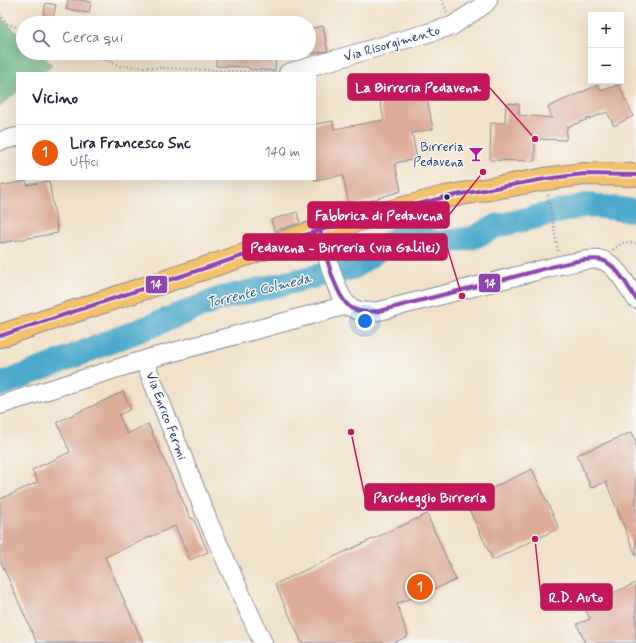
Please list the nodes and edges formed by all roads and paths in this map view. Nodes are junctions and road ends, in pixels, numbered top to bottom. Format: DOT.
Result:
graph roads {
  1 [pos="488,0"];
  2 [pos="0,14"];
  3 [pos="16,27"];
  4 [pos="104,60"];
  5 [pos="251,72"];
  6 [pos="291,72"];
  7 [pos="16,137"];
  8 [pos="0,141"];
  9 [pos="636,175"];
  10 [pos="545,178"];
  11 [pos="320,230"];
  12 [pos="636,243"];
  13 [pos="602,260"];
  14 [pos="560,265"];
  15 [pos="344,299"];
  16 [pos="636,300"];
  17 [pos="0,336"];
  18 [pos="144,360"];
  19 [pos="0,405"];
  20 [pos="263,643"];
  1 -- 6 [label="street, Via Risorgimento"];
  2 -- 3 [label="path"];
  4 -- 5 [label="path"];
  7 -- 8 [label="street"];
  9 -- 10 [label="main road"];
  10 -- 11 [label="main road"];
  10 -- 14 [label="path"];
  11 -- 15 [label="street"];
  11 -- 17 [label="main road"];
  12 -- 13 [label="path"];
  13 -- 14 [label="street"];
  13 -- 16 [label="street"];
  14 -- 15 [label="street"];
  15 -- 18 [label="street, Via Enrico Fermi"];
  18 -- 19 [label="street"];
  18 -- 20 [label="street, Via Enrico Fermi"];
}
